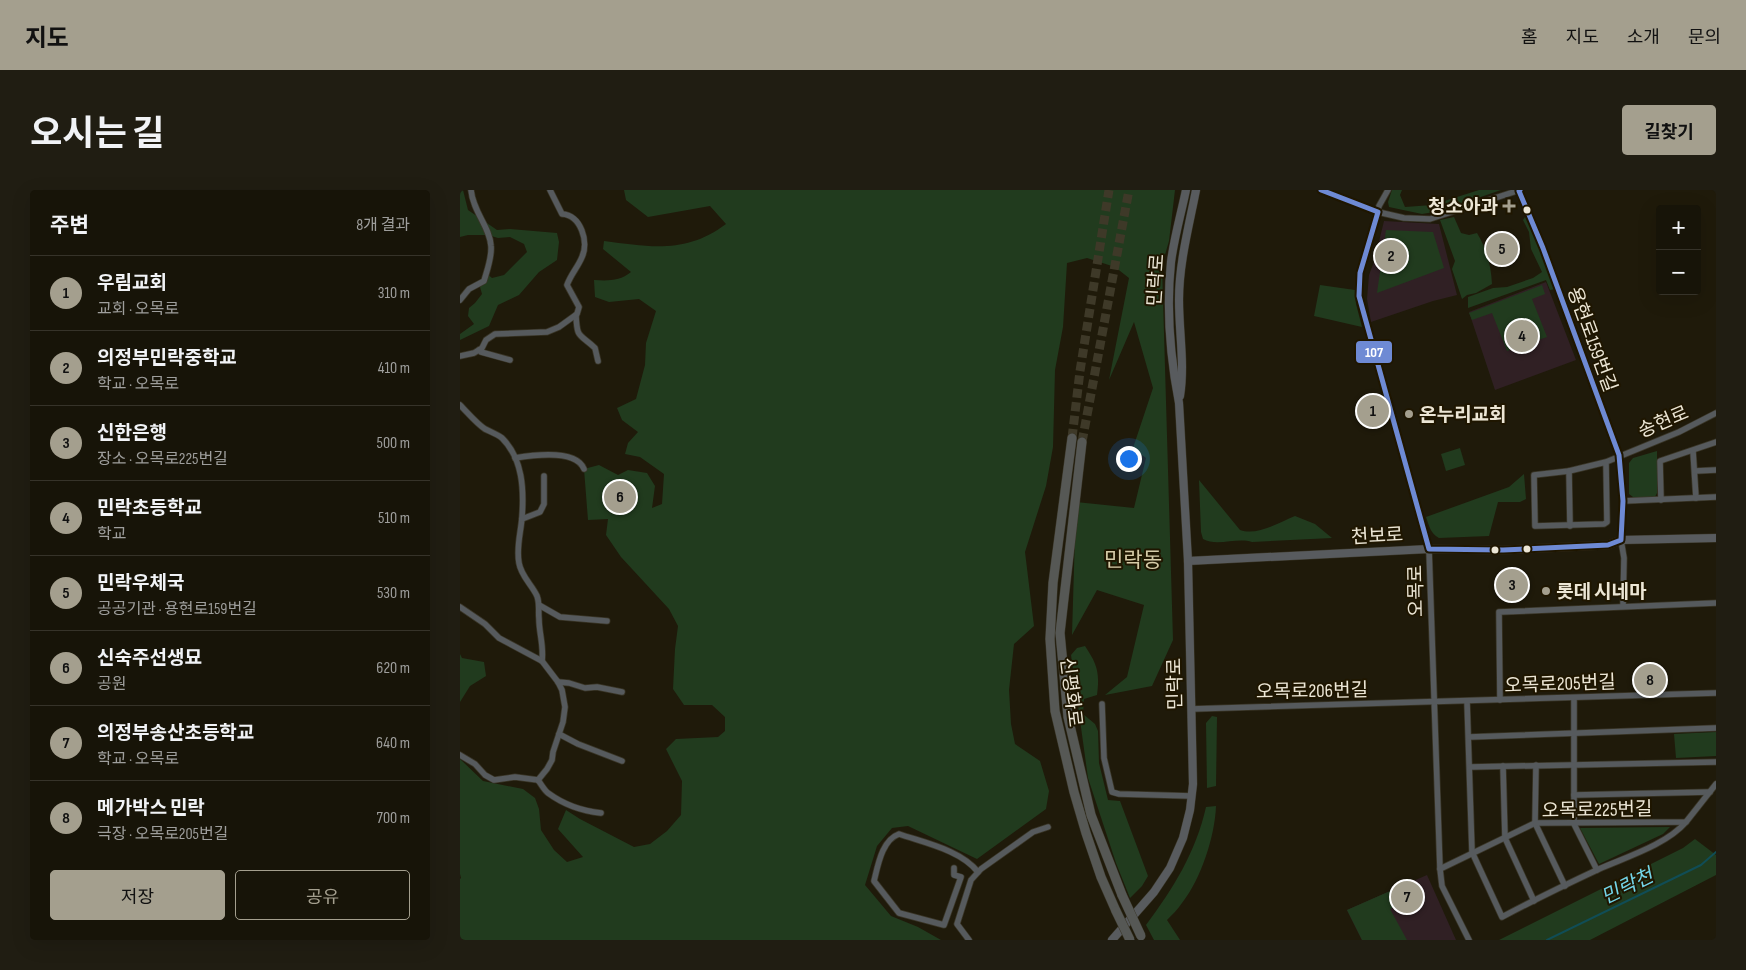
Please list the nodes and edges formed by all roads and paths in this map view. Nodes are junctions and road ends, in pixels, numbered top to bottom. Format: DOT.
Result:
graph roads {
  1 [pos="471,190"];
  2 [pos="550,190"];
  3 [pos="1186,190"];
  4 [pos="1196,190"];
  5 [pos="1321,190"];
  6 [pos="1388,190"];
  7 [pos="1519,190"];
  8 [pos="1330,192"];
  9 [pos="1378,212"];
  10 [pos="460,300"];
  11 [pos="576,315"];
  12 [pos="479,350"];
  13 [pos="460,356"];
  14 [pos="510,360"];
  15 [pos="598,361"];
  16 [pos="1179,403"];
  17 [pos="460,405"];
  18 [pos="1716,413"];
  19 [pos="1072,438"];
  20 [pos="1082,442"];
  21 [pos="1716,442"];
  22 [pos="1693,451"];
  23 [pos="1619,455"];
  24 [pos="515,458"];
  25 [pos="1606,462"];
  26 [pos="584,469"];
  27 [pos="1716,470"];
  28 [pos="1570,471"];
  29 [pos="1695,471"];
  30 [pos="544,476"];
  31 [pos="1716,497"];
  32 [pos="1696,498"];
  33 [pos="1661,500"];
  34 [pos="1623,502"];
  35 [pos="522,519"];
  36 [pos="1570,526"];
  37 [pos="1716,538"];
  38 [pos="1621,540"];
  39 [pos="1429,549"];
  40 [pos="1188,561"];
  41 [pos="1716,603"];
  42 [pos="539,605"];
  43 [pos="1624,606"];
  44 [pos="460,608"];
  45 [pos="607,621"];
  46 [pos="542,661"];
  47 [pos="558,682"];
  48 [pos="622,692"];
  49 [pos="1716,693"];
  50 [pos="1574,698"];
  51 [pos="1500,700"];
  52 [pos="1467,701"];
  53 [pos="1434,702"];
  54 [pos="1102,707"];
  55 [pos="1190,709"];
  56 [pos="1716,728"];
  57 [pos="1574,733"];
  58 [pos="559,734"];
  59 [pos="1469,737"];
  60 [pos="460,755"];
  61 [pos="622,761"];
  62 [pos="1716,762"];
  63 [pos="1574,764"];
  64 [pos="1536,765"];
  65 [pos="1503,766"];
  66 [pos="1470,767"];
  67 [pos="538,780"];
  68 [pos="1716,784"];
  69 [pos="1710,792"];
  70 [pos="1574,795"];
  71 [pos="1192,796"];
  72 [pos="601,813"];
  73 [pos="1686,822"];
  74 [pos="1536,823"];
  75 [pos="1574,824"];
  76 [pos="1048,827"];
  77 [pos="1505,838"];
  78 [pos="1472,852"];
  79 [pos="954,868"];
  80 [pos="1440,869"];
  81 [pos="1597,870"];
  82 [pos="978,872"];
  83 [pos="1565,886"];
  84 [pos="1534,900"];
  85 [pos="1142,938"];
  86 [pos="969,940"];
  87 [pos="1112,940"];
  88 [pos="1130,940"];
  89 [pos="1469,940"];
  1 -- 10 [label="street"];
  2 -- 11 [label="street"];
  3 -- 16 [label="main road, 민락로"];
  4 -- 16 [label="main road, 민락로"];
  5 -- 8 [label="street"];
  6 -- 9 [label="street, 오목로"];
  7 -- 9 [label="street"];
  7 -- 23 [label="street, 용현로159번길"];
  8 -- 9 [label="street"];
  9 -- 39 [label="street, 오목로"];
  11 -- 12 [label="street"];
  11 -- 15 [label="street"];
  12 -- 13 [label="street"];
  12 -- 14 [label="street"];
  16 -- 40 [label="main road, 민락로"];
  17 -- 24 [label="street"];
  18 -- 23 [label="street, 송현로"];
  19 -- 88 [label="highway, 신평화로, bridge"];
  20 -- 85 [label="highway, 신평화로, bridge"];
  21 -- 22 [label="street"];
  22 -- 29 [label="street"];
  22 -- 33 [label="street"];
  23 -- 25 [label="street, 송현로"];
  23 -- 34 [label="street, 용현로159번길"];
  24 -- 26 [label="street"];
  24 -- 35 [label="street"];
  25 -- 28 [label="street, 송현로"];
  25 -- 36 [label="street"];
  27 -- 29 [label="street"];
  28 -- 36 [label="street"];
  28 -- 36 [label="street, 송현로"];
  29 -- 32 [label="street"];
  30 -- 35 [label="street"];
  31 -- 32 [label="street"];
  32 -- 33 [label="street"];
  33 -- 34 [label="street"];
  34 -- 38 [label="street, 용현로159번길"];
  35 -- 42 [label="street"];
  37 -- 38 [label="main road, 천보로"];
  38 -- 39 [label="main road, 천보로"];
  38 -- 43 [label="street, 용현로159번길"];
  39 -- 40 [label="main road, 천보로"];
  39 -- 53 [label="street, 오목로"];
  40 -- 55 [label="main road, 민락로"];
  41 -- 43 [label="street"];
  42 -- 45 [label="street"];
  42 -- 46 [label="street"];
  43 -- 51 [label="street"];
  44 -- 46 [label="street"];
  46 -- 47 [label="street"];
  47 -- 48 [label="street"];
  47 -- 58 [label="street"];
  49 -- 50 [label="street, 오목로205번길"];
  50 -- 51 [label="street, 오목로205번길"];
  50 -- 57 [label="street"];
  51 -- 52 [label="street, 오목로205번길"];
  52 -- 53 [label="street, 오목로205번길"];
  52 -- 59 [label="street"];
  53 -- 55 [label="street, 오목로206번길"];
  53 -- 80 [label="street, 오목로"];
  54 -- 71 [label="street"];
  55 -- 71 [label="main road, 민락로"];
  56 -- 57 [label="street"];
  57 -- 59 [label="street"];
  57 -- 63 [label="street"];
  58 -- 61 [label="street"];
  58 -- 67 [label="street"];
  59 -- 66 [label="street"];
  60 -- 67 [label="street"];
  62 -- 63 [label="street"];
  63 -- 64 [label="street"];
  63 -- 70 [label="street"];
  64 -- 65 [label="street"];
  64 -- 74 [label="street"];
  65 -- 66 [label="street"];
  65 -- 77 [label="street"];
  66 -- 78 [label="street"];
  67 -- 72 [label="street"];
  68 -- 69 [label="street"];
  69 -- 70 [label="street"];
  69 -- 73 [label="street"];
  70 -- 75 [label="street"];
  71 -- 87 [label="main road, 민락로"];
  73 -- 75 [label="street, 오목로225번길"];
  73 -- 81 [label="street"];
  74 -- 75 [label="street, 오목로225번길"];
  74 -- 77 [label="street, 오목로225번길"];
  74 -- 83 [label="street"];
  75 -- 81 [label="street"];
  76 -- 82 [label="street"];
  77 -- 78 [label="street, 오목로225번길"];
  77 -- 84 [label="street"];
  78 -- 80 [label="street, 오목로225번길"];
  78 -- 84 [label="street"];
  79 -- 82 [label="street"];
  80 -- 89 [label="street, 오목로"];
  81 -- 83 [label="street"];
  82 -- 86 [label="street"];
  83 -- 84 [label="street"];
}
